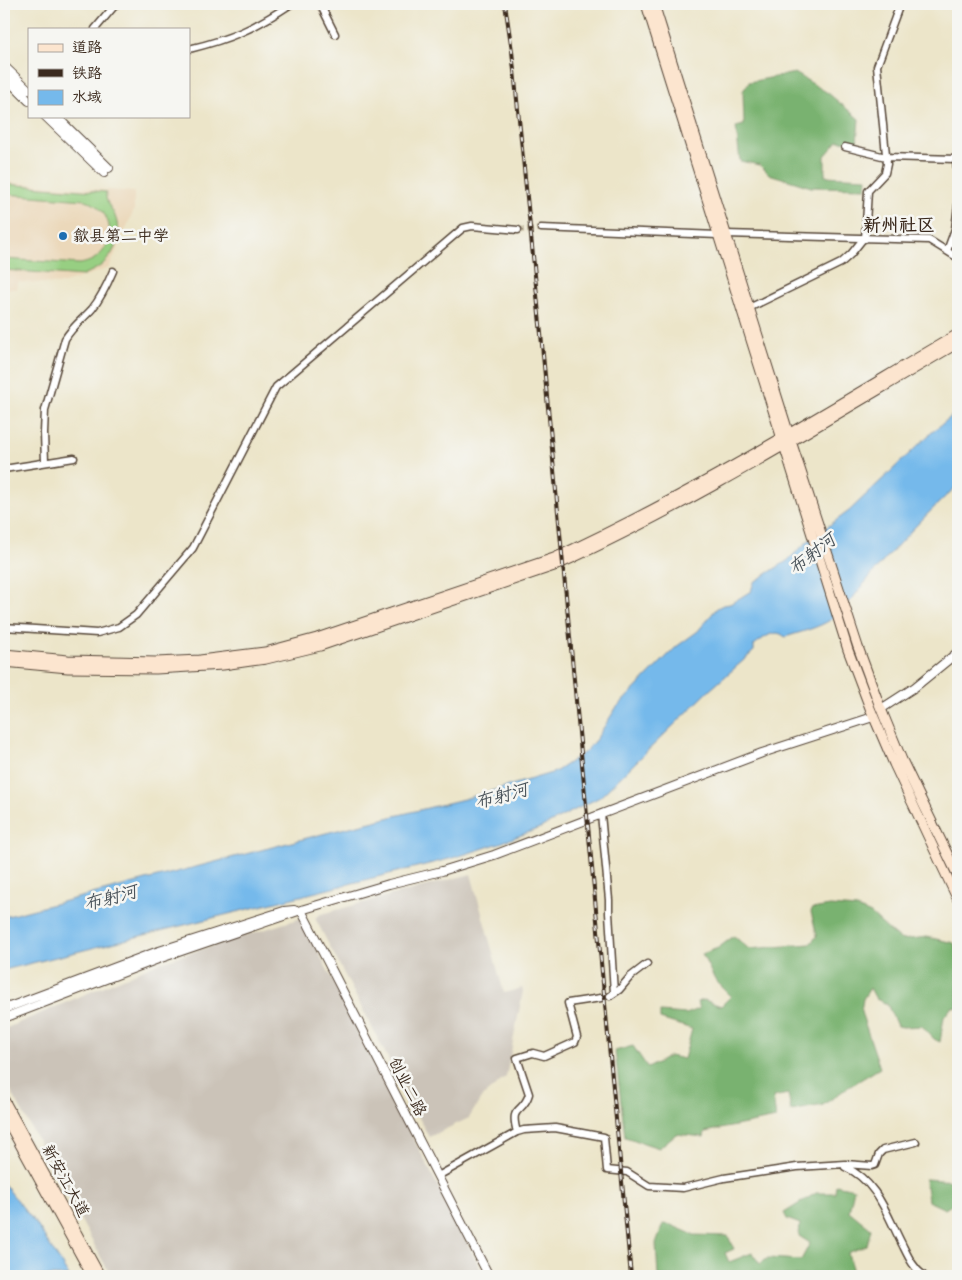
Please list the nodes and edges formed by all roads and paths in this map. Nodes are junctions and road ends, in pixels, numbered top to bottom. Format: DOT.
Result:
graph roads {
  1 [pos="116,4"];
  2 [pos="291,4"];
  3 [pos="320,4"];
  4 [pos="646,4"];
  5 [pos="654,4"];
  6 [pos="900,4"];
  7 [pos="96,28"];
  8 [pos="334,34"];
  9 [pos="190,49"];
  10 [pos="4,66"];
  11 [pos="4,76"];
  12 [pos="25,81"];
  13 [pos="28,99"];
  14 [pos="47,118"];
  15 [pos="58,118"];
  16 [pos="845,147"];
  17 [pos="886,157"];
  18 [pos="958,180"];
  19 [pos="958,205"];
  20 [pos="541,228"];
  21 [pos="518,230"];
  22 [pos="722,235"];
  23 [pos="864,239"];
  24 [pos="947,251"];
  25 [pos="958,258"];
  26 [pos="113,271"];
  27 [pos="749,308"];
  28 [pos="958,334"];
  29 [pos="958,343"];
  30 [pos="786,439"];
  31 [pos="74,458"];
  32 [pos="45,462"];
  33 [pos="4,469"];
  34 [pos="811,518"];
  35 [pos="4,627"];
  36 [pos="958,652"];
  37 [pos="4,654"];
  38 [pos="4,662"];
  39 [pos="881,709"];
  40 [pos="874,717"];
  41 [pos="601,814"];
  42 [pos="958,876"];
  43 [pos="958,900"];
  44 [pos="301,910"];
  45 [pos="648,964"];
  46 [pos="601,998"];
  47 [pos="4,1009"];
  48 [pos="4,1018"];
  49 [pos="4,1100"];
  50 [pos="4,1115"];
  51 [pos="517,1132"];
  52 [pos="916,1142"];
  53 [pos="839,1165"];
  54 [pos="438,1176"];
  55 [pos="92,1276"];
  56 [pos="100,1276"];
  57 [pos="489,1276"];
  58 [pos="924,1276"];
  1 -- 7 [label="street"];
  2 -- 9 [label="street"];
  3 -- 8 [label="street"];
  4 -- 22 [label="main road"];
  5 -- 22 [label="main road"];
  6 -- 17 [label="street"];
  10 -- 12 [label="street"];
  11 -- 13 [label="street"];
  14 -- 15 [label="street"];
  16 -- 17 [label="street"];
  17 -- 18 [label="street"];
  17 -- 23 [label="street"];
  19 -- 24 [label="street"];
  20 -- 22 [label="street"];
  21 -- 35 [label="street"];
  22 -- 23 [label="street"];
  22 -- 27 [label="main road"];
  22 -- 30 [label="main road"];
  23 -- 24 [label="street"];
  23 -- 27 [label="street"];
  24 -- 25 [label="street"];
  26 -- 32 [label="street"];
  27 -- 30 [label="main road"];
  28 -- 30 [label="main road"];
  29 -- 30 [label="main road"];
  30 -- 34 [label="main road"];
  30 -- 37 [label="main road"];
  30 -- 38 [label="main road"];
  31 -- 32 [label="street"];
  32 -- 33 [label="street"];
  34 -- 39 [label="main road"];
  34 -- 40 [label="main road"];
  36 -- 39 [label="street"];
  39 -- 42 [label="main road"];
  40 -- 41 [label="street"];
  40 -- 43 [label="main road"];
  41 -- 44 [label="street"];
  41 -- 45 [label="street"];
  44 -- 47 [label="street"];
  44 -- 48 [label="street"];
  44 -- 54 [label="street, 创业二路"];
  46 -- 51 [label="street"];
  49 -- 56 [label="main road, 新安江大道"];
  50 -- 55 [label="main road, 新安江大道"];
  51 -- 53 [label="street"];
  51 -- 54 [label="street"];
  52 -- 53 [label="street"];
  53 -- 58 [label="street"];
  54 -- 57 [label="street, 创业二路"];
}
